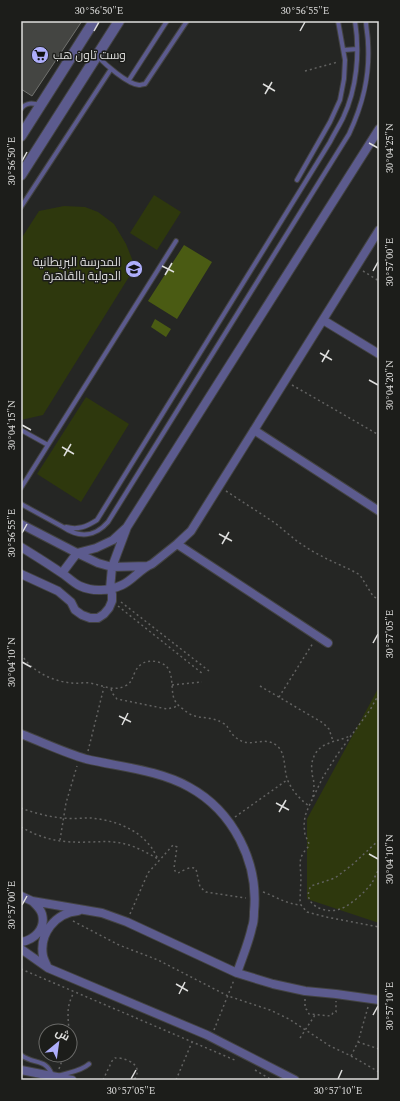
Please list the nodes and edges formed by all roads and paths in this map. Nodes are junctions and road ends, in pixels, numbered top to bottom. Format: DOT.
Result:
graph roads {
  1 [pos="94,21"];
  2 [pos="119,21"];
  3 [pos="167,21"];
  4 [pos="187,21"];
  5 [pos="338,21"];
  6 [pos="355,21"];
  7 [pos="366,21"];
  8 [pos="357,49"];
  9 [pos="344,50"];
  10 [pos="97,56"];
  11 [pos="346,60"];
  12 [pos="111,69"];
  13 [pos="306,71"];
  14 [pos="129,80"];
  15 [pos="41,105"];
  16 [pos="21,109"];
  17 [pos="379,129"];
  18 [pos="21,136"];
  19 [pos="21,175"];
  20 [pos="297,180"];
  21 [pos="21,207"];
  22 [pos="379,230"];
  23 [pos="176,241"];
  24 [pos="356,266"];
  25 [pos="379,281"];
  26 [pos="323,320"];
  27 [pos="379,354"];
  28 [pos="285,381"];
  29 [pos="21,430"];
  30 [pos="254,430"];
  31 [pos="379,435"];
  32 [pos="48,445"];
  33 [pos="23,480"];
  34 [pos="219,486"];
  35 [pos="21,488"];
  36 [pos="21,504"];
  37 [pos="379,511"];
  38 [pos="97,520"];
  39 [pos="21,524"];
  40 [pos="85,526"];
  41 [pos="63,527"];
  42 [pos="104,527"];
  43 [pos="127,527"];
  44 [pos="89,534"];
  45 [pos="177,544"];
  46 [pos="21,547"];
  47 [pos="77,553"];
  48 [pos="147,566"];
  49 [pos="112,567"];
  50 [pos="62,573"];
  51 [pos="21,574"];
  52 [pos="111,595"];
  53 [pos="379,600"];
  54 [pos="317,636"];
  55 [pos="328,643"];
  56 [pos="21,654"];
  57 [pos="209,671"];
  58 [pos="203,674"];
  59 [pos="202,682"];
  60 [pos="172,685"];
  61 [pos="260,686"];
  62 [pos="104,687"];
  63 [pos="111,689"];
  64 [pos="379,694"];
  65 [pos="278,697"];
  66 [pos="178,705"];
  67 [pos="21,734"];
  68 [pos="353,734"];
  69 [pos="333,741"];
  70 [pos="83,757"];
  71 [pos="287,780"];
  72 [pos="313,799"];
  73 [pos="309,806"];
  74 [pos="21,808"];
  75 [pos="63,818"];
  76 [pos="229,822"];
  77 [pos="22,827"];
  78 [pos="21,832"];
  79 [pos="379,840"];
  80 [pos="60,841"];
  81 [pos="159,860"];
  82 [pos="379,869"];
  83 [pos="254,888"];
  84 [pos="21,896"];
  85 [pos="256,899"];
  86 [pos="32,901"];
  87 [pos="301,905"];
  88 [pos="83,910"];
  89 [pos="62,915"];
  90 [pos="127,922"];
  91 [pos="379,927"];
  92 [pos="43,932"];
  93 [pos="21,942"];
  94 [pos="21,949"];
  95 [pos="48,968"];
  96 [pos="21,969"];
  97 [pos="237,973"];
  98 [pos="305,991"];
  99 [pos="74,992"];
  100 [pos="336,994"];
  101 [pos="228,996"];
  102 [pos="370,998"];
  103 [pos="379,1000"];
  104 [pos="315,1014"];
  105 [pos="68,1023"];
  106 [pos="21,1025"];
  107 [pos="21,1030"];
  108 [pos="305,1030"];
  109 [pos="212,1038"];
  110 [pos="300,1038"];
  111 [pos="192,1042"];
  112 [pos="358,1042"];
  113 [pos="379,1049"];
  114 [pos="21,1055"];
  115 [pos="351,1056"];
  116 [pos="237,1061"];
  117 [pos="60,1063"];
  118 [pos="89,1064"];
  119 [pos="250,1067"];
  120 [pos="21,1070"];
  121 [pos="379,1072"];
  122 [pos="54,1076"];
  123 [pos="72,1080"];
  124 [pos="103,1080"];
  125 [pos="134,1080"];
  126 [pos="176,1080"];
  127 [pos="272,1080"];
  128 [pos="295,1080"];
  1 -- 15 [label="street"];
  2 -- 10 [label="street"];
  3 -- 14 [label="lane"];
  4 -- 14 [label="lane"];
  5 -- 9 [label="lane"];
  6 -- 8 [label="lane"];
  7 -- 42 [label="lane"];
  8 -- 9 [label="lane"];
  8 -- 38 [label="lane"];
  9 -- 11 [label="lane"];
  10 -- 12 [label="lane"];
  10 -- 19 [label="street"];
  11 -- 13 [label="path"];
  11 -- 20 [label="lane"];
  12 -- 14 [label="lane"];
  12 -- 21 [label="lane"];
  15 -- 16 [label="lane"];
  15 -- 18 [label="street"];
  17 -- 43 [label="street"];
  22 -- 24 [label="street"];
  23 -- 32 [label="lane"];
  24 -- 25 [label="path"];
  24 -- 26 [label="street"];
  26 -- 27 [label="street"];
  26 -- 28 [label="street"];
  28 -- 30 [label="street"];
  28 -- 31 [label="path"];
  29 -- 32 [label="lane"];
  30 -- 34 [label="street"];
  30 -- 37 [label="street"];
  32 -- 33 [label="lane"];
  33 -- 35 [label="lane"];
  34 -- 45 [label="street"];
  34 -- 53 [label="path"];
  36 -- 41 [label="lane"];
  38 -- 40 [label="lane"];
  38 -- 42 [label="lane"];
  39 -- 47 [label="street"];
  40 -- 41 [label="lane"];
  40 -- 44 [label="lane"];
  41 -- 44 [label="lane"];
  42 -- 44 [label="lane"];
  43 -- 47 [label="street"];
  43 -- 49 [label="street"];
  45 -- 48 [label="street"];
  45 -- 54 [label="street"];
  46 -- 50 [label="street"];
  47 -- 49 [label="street"];
  47 -- 50 [label="street"];
  48 -- 49 [label="street"];
  48 -- 52 [label="street"];
  49 -- 52 [label="street"];
  50 -- 52 [label="street"];
  51 -- 52 [label="street"];
  52 -- 57 [label="path"];
  52 -- 58 [label="path"];
  54 -- 55 [label="street"];
  54 -- 65 [label="path"];
  56 -- 62 [label="path"];
  59 -- 60 [label="path"];
  60 -- 63 [label="path"];
  60 -- 66 [label="path"];
  61 -- 65 [label="path"];
  62 -- 63 [label="path"];
  62 -- 70 [label="path"];
  63 -- 66 [label="path"];
  64 -- 68 [label="path"];
  65 -- 69 [label="path"];
  66 -- 71 [label="path"];
  67 -- 70 [label="street"];
  68 -- 69 [label="path"];
  68 -- 72 [label="path"];
  69 -- 72 [label="path"];
  70 -- 75 [label="path"];
  70 -- 76 [label="street"];
  71 -- 73 [label="path"];
  71 -- 76 [label="path"];
  72 -- 73 [label="path"];
  73 -- 87 [label="path"];
  74 -- 75 [label="path"];
  75 -- 80 [label="path"];
  75 -- 81 [label="path"];
  76 -- 83 [label="street"];
  77 -- 78 [label="path"];
  77 -- 80 [label="path"];
  79 -- 82 [label="path"];
  80 -- 81 [label="path"];
  81 -- 85 [label="path"];
  81 -- 90 [label="path"];
  83 -- 85 [label="street"];
  83 -- 87 [label="path"];
  84 -- 86 [label="street"];
  85 -- 97 [label="street"];
  86 -- 88 [label="street"];
  86 -- 92 [label="street"];
  87 -- 91 [label="path"];
  88 -- 89 [label="street"];
  88 -- 90 [label="street"];
  89 -- 92 [label="street"];
  89 -- 101 [label="path"];
  90 -- 97 [label="street"];
  92 -- 93 [label="street"];
  92 -- 95 [label="street"];
  94 -- 95 [label="street"];
  95 -- 109 [label="street"];
  96 -- 111 [label="path"];
  97 -- 98 [label="street"];
  97 -- 101 [label="path"];
  98 -- 100 [label="street"];
  98 -- 104 [label="path"];
  99 -- 105 [label="path"];
  100 -- 102 [label="street"];
  100 -- 104 [label="path"];
  101 -- 108 [label="path"];
  101 -- 109 [label="path"];
  102 -- 103 [label="street"];
  102 -- 112 [label="path"];
  104 -- 108 [label="path"];
  106 -- 107 [label="path"];
  108 -- 110 [label="path"];
  108 -- 115 [label="path"];
  109 -- 128 [label="street"];
  111 -- 116 [label="path"];
  111 -- 126 [label="path"];
  112 -- 113 [label="path"];
  112 -- 115 [label="path"];
  114 -- 122 [label="lane"];
  115 -- 121 [label="path"];
  117 -- 122 [label="path"];
  118 -- 122 [label="lane"];
  119 -- 127 [label="path"];
  120 -- 122 [label="street"];
  122 -- 123 [label="street"];
  124 -- 125 [label="path"];
}
